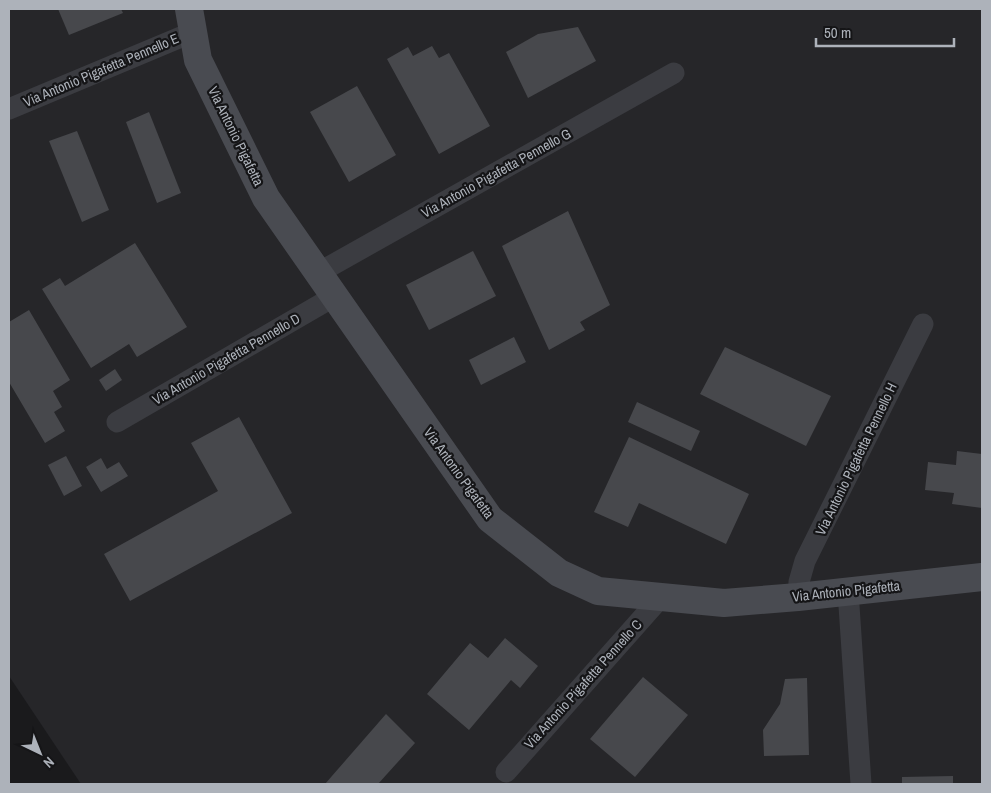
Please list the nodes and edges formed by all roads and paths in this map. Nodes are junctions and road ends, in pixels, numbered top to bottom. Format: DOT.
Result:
graph roads {
  1 [pos="191,20"];
  2 [pos="674,73"];
  3 [pos="9,109"];
  4 [pos="318,273"];
  5 [pos="335,296"];
  6 [pos="923,324"];
  7 [pos="116,422"];
  8 [pos="982,577"];
  9 [pos="848,591"];
  10 [pos="661,597"];
  11 [pos="798,597"];
  12 [pos="506,772"];
  13 [pos="861,784"];
  1 -- 3 [label="street, Via Antonio Pigafetta Pennello E"];
  1 -- 4 [label="street, Via Antonio Pigafetta"];
  2 -- 4 [label="street, Via Antonio Pigafetta Pennello G"];
  4 -- 5 [label="street, Via Antonio Pigafetta"];
  5 -- 7 [label="street, Via Antonio Pigafetta Pennello D"];
  5 -- 10 [label="street, Via Antonio Pigafetta"];
  6 -- 11 [label="street, Via Antonio Pigafetta Pennello H"];
  8 -- 9 [label="street, Via Antonio Pigafetta"];
  9 -- 11 [label="street, Via Antonio Pigafetta"];
  9 -- 13 [label="street"];
  10 -- 11 [label="street, Via Antonio Pigafetta"];
  10 -- 12 [label="street, Via Antonio Pigafetta Pennello C"];
}
